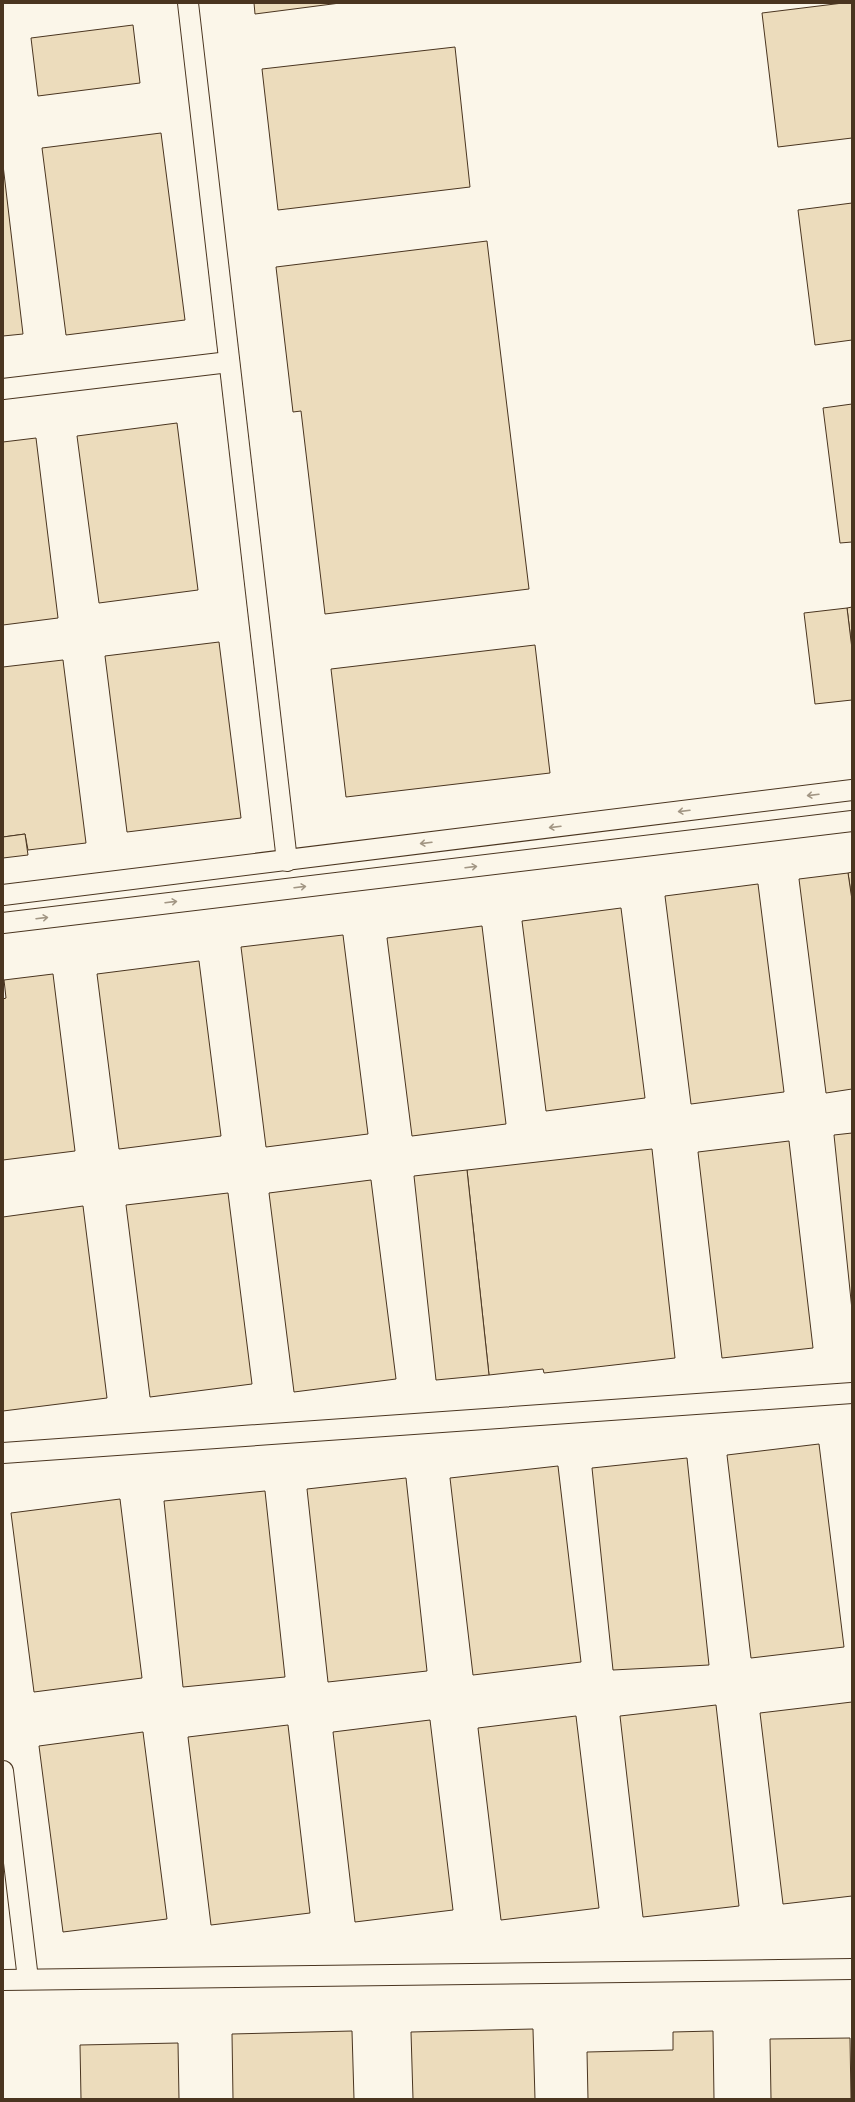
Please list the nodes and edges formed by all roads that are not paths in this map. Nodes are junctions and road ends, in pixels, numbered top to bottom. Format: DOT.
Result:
graph roads {
  1 [pos="188,3"];
  2 [pos="229,362"];
  3 [pos="3,389"];
  4 [pos="852,790"];
  5 [pos="852,821"];
  6 [pos="287,861"];
  7 [pos="3,895"];
  8 [pos="3,923"];
  9 [pos="852,1392"];
  10 [pos="3,1453"];
  11 [pos="3,1771"];
  12 [pos="852,1969"];
  13 [pos="28,1979"];
  14 [pos="3,1980"];
  1 -- 2 [label="street"];
  2 -- 3 [label="street"];
  2 -- 6 [label="street"];
  4 -- 6 [label="street, one-way"];
  8 -- 5 [label="street, one-way"];
  6 -- 7 [label="street"];
  9 -- 10 [label="street"];
  11 -- 13 [label="street"];
  12 -- 13 [label="street"];
  13 -- 14 [label="street"];
}
